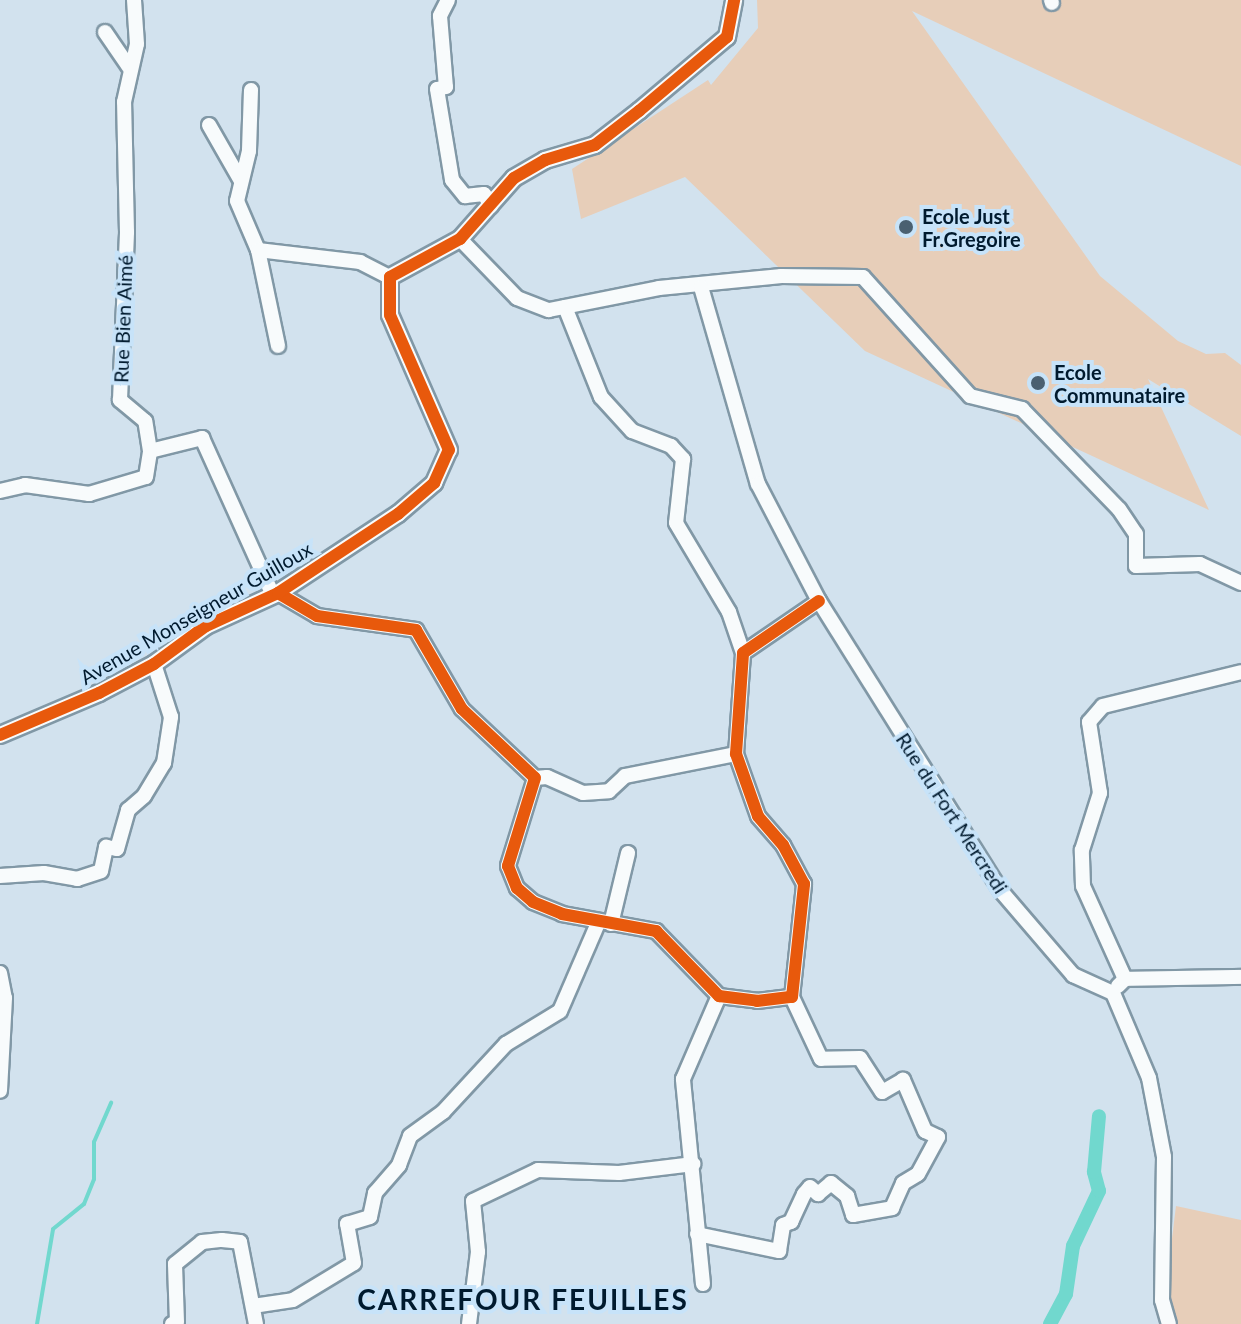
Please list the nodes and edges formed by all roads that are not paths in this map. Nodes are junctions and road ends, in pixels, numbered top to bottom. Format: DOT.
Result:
graph roads {
  1 [pos="134,0"];
  2 [pos="448,0"];
  3 [pos="734,0"];
  4 [pos="105,32"];
  5 [pos="129,67"];
  6 [pos="251,90"];
  7 [pos="209,125"];
  8 [pos="241,181"];
  9 [pos="491,206"];
  10 [pos="460,239"];
  11 [pos="258,250"];
  12 [pos="390,277"];
  13 [pos="701,287"];
  14 [pos="565,307"];
  15 [pos="278,346"];
  16 [pos="150,451"];
  17 [pos="0,491"];
  18 [pos="1241,583"];
  19 [pos="276,594"];
  20 [pos="819,601"];
  21 [pos="743,653"];
  22 [pos="154,664"];
  23 [pos="1241,672"];
  24 [pos="0,735"];
  25 [pos="736,754"];
  26 [pos="535,778"];
  27 [pos="628,853"];
  28 [pos="0,876"];
  29 [pos="605,922"];
  30 [pos="0,973"];
  31 [pos="1241,977"];
  32 [pos="1125,979"];
  33 [pos="1113,993"];
  34 [pos="719,996"];
  35 [pos="792,997"];
  36 [pos="0,1091"];
  37 [pos="693,1164"];
  38 [pos="697,1234"];
  39 [pos="703,1284"];
  40 [pos="253,1306"];
  41 [pos="172,1324"];
  42 [pos="256,1324"];
  43 [pos="469,1324"];
  44 [pos="1169,1324"];
  1 -- 5 [label="street, Rue Bien Aimé"];
  2 -- 9 [label="street"];
  3 -- 9 [label="street"];
  4 -- 5 [label="street"];
  5 -- 16 [label="street, Rue Bien Aimé"];
  6 -- 8 [label="street"];
  7 -- 8 [label="street"];
  8 -- 11 [label="street"];
  9 -- 10 [label="street"];
  10 -- 12 [label="street"];
  10 -- 14 [label="street"];
  11 -- 12 [label="street"];
  11 -- 15 [label="street"];
  12 -- 19 [label="street, Avenue Monseigneur Guilloux"];
  13 -- 14 [label="street"];
  13 -- 18 [label="street"];
  13 -- 20 [label="street, Rue du Fort Mercredi"];
  14 -- 21 [label="street"];
  16 -- 17 [label="street"];
  16 -- 19 [label="street"];
  19 -- 22 [label="street, Avenue Monseigneur Guilloux"];
  19 -- 26 [label="street"];
  20 -- 21 [label="street"];
  20 -- 33 [label="street, Rue du Fort Mercredi"];
  21 -- 25 [label="street"];
  22 -- 24 [label="street, Avenue Monseigneur Guilloux"];
  22 -- 28 [label="street"];
  23 -- 32 [label="street"];
  25 -- 26 [label="street"];
  25 -- 35 [label="street"];
  26 -- 29 [label="street"];
  27 -- 29 [label="street"];
  29 -- 34 [label="street"];
  29 -- 40 [label="street"];
  30 -- 36 [label="street"];
  31 -- 32 [label="street"];
  32 -- 33 [label="street"];
  33 -- 44 [label="street"];
  34 -- 35 [label="street"];
  34 -- 37 [label="street"];
  35 -- 38 [label="street"];
  37 -- 38 [label="street"];
  37 -- 43 [label="street"];
  38 -- 39 [label="street"];
  40 -- 41 [label="street"];
  40 -- 42 [label="street"];
}
